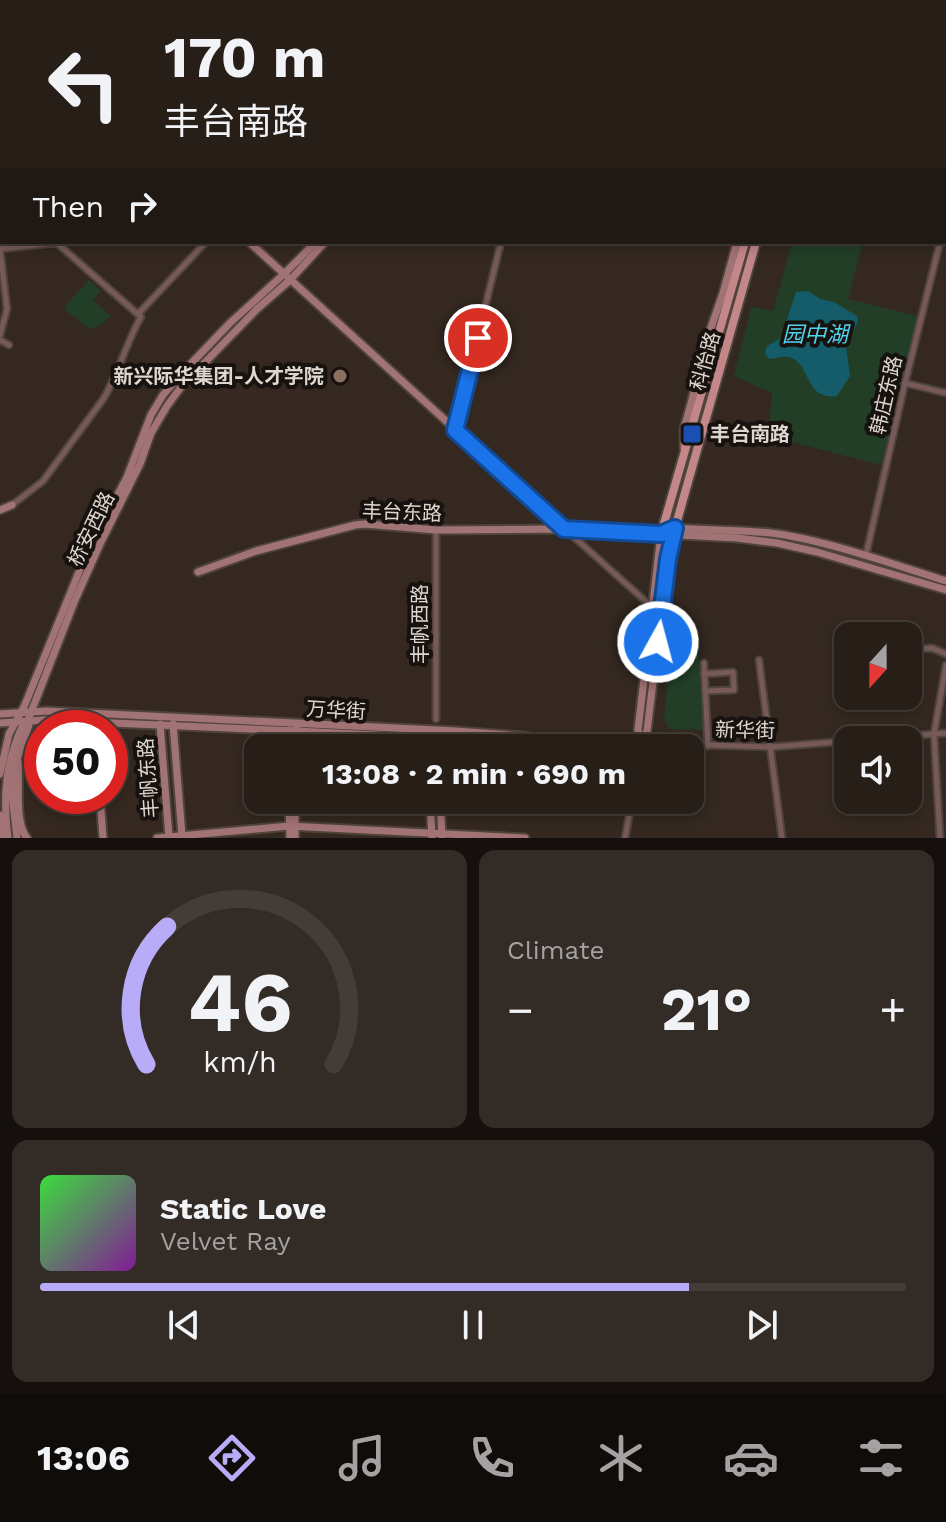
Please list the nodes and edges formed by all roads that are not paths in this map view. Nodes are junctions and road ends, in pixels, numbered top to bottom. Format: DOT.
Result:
graph roads {
  1 [pos="44,244"];
  2 [pos="55,244"];
  3 [pos="204,244"];
  4 [pos="251,244"];
  5 [pos="314,244"];
  6 [pos="323,244"];
  7 [pos="736,244"];
  8 [pos="744,244"];
  9 [pos="755,244"];
  10 [pos="940,244"];
  11 [pos="500,246"];
  12 [pos="0,249"];
  13 [pos="287,277"];
  14 [pos="140,316"];
  15 [pos="0,337"];
  16 [pos="9,345"];
  17 [pos="905,383"];
  18 [pos="946,393"];
  19 [pos="455,430"];
  20 [pos="684,452"];
  21 [pos="12,505"];
  22 [pos="0,510"];
  23 [pos="564,529"];
  24 [pos="436,530"];
  25 [pos="674,532"];
  26 [pos="661,534"];
  27 [pos="866,556"];
  28 [pos="198,572"];
  29 [pos="946,581"];
  30 [pos="946,590"];
  31 [pos="652,607"];
  32 [pos="922,649"];
  33 [pos="946,654"];
  34 [pos="759,660"];
  35 [pos="704,663"];
  36 [pos="946,665"];
  37 [pos="704,674"];
  38 [pos="705,691"];
  39 [pos="31,710"];
  40 [pos="20,713"];
  41 [pos="0,714"];
  42 [pos="24,714"];
  43 [pos="24,718"];
  44 [pos="128,718"];
  45 [pos="436,719"];
  46 [pos="15,721"];
  47 [pos="160,721"];
  48 [pos="24,722"];
  49 [pos="173,722"];
  50 [pos="0,723"];
  51 [pos="128,723"];
  52 [pos="294,727"];
  53 [pos="946,733"];
  54 [pos="9,734"];
  55 [pos="293,734"];
  56 [pos="295,734"];
  57 [pos="394,734"];
  58 [pos="638,734"];
  59 [pos="646,734"];
  60 [pos="934,734"];
  61 [pos="922,735"];
  62 [pos="24,738"];
  63 [pos="834,742"];
  64 [pos="704,746"];
  65 [pos="708,746"];
  66 [pos="772,747"];
  67 [pos="0,751"];
  68 [pos="17,756"];
  69 [pos="0,774"];
  70 [pos="101,814"];
  71 [pos="291,814"];
  72 [pos="293,814"];
  73 [pos="431,814"];
  74 [pos="441,814"];
  75 [pos="629,814"];
  76 [pos="0,815"];
  77 [pos="292,827"];
  78 [pos="182,836"];
  79 [pos="432,836"];
  80 [pos="442,836"];
  81 [pos="6,837"];
  82 [pos="169,837"];
  83 [pos="17,838"];
  84 [pos="27,838"];
  85 [pos="103,838"];
  86 [pos="157,838"];
  87 [pos="293,838"];
  88 [pos="525,838"];
  89 [pos="625,838"];
  90 [pos="782,838"];
  91 [pos="940,838"];
  1 -- 12 [label="street"];
  2 -- 14 [label="street"];
  3 -- 14 [label="street"];
  4 -- 13 [label="main road"];
  5 -- 13 [label="main road"];
  6 -- 13 [label="main road"];
  7 -- 20 [label="main road"];
  8 -- 20 [label="main road, 科怡路"];
  9 -- 25 [label="main road, 科怡路"];
  10 -- 17 [label="street, 韩庄东路"];
  11 -- 19 [label="street"];
  12 -- 15 [label="street"];
  13 -- 19 [label="main road"];
  13 -- 39 [label="main road, 桥安西路"];
  13 -- 40 [label="main road, 桥安西路"];
  14 -- 21 [label="street"];
  15 -- 16 [label="street"];
  17 -- 18 [label="street"];
  17 -- 27 [label="street, 韩庄东路"];
  19 -- 23 [label="main road"];
  20 -- 26 [label="main road, 科怡路"];
  21 -- 22 [label="main road"];
  23 -- 24 [label="main road, 丰台东路"];
  23 -- 26 [label="main road"];
  23 -- 31 [label="street"];
  24 -- 28 [label="main road, 丰台东路"];
  24 -- 45 [label="street, 丰帆西路"];
  25 -- 26 [label="main road"];
  25 -- 27 [label="main road"];
  25 -- 30 [label="main road"];
  25 -- 59 [label="main road"];
  26 -- 31 [label="main road"];
  27 -- 29 [label="main road"];
  31 -- 58 [label="main road"];
  32 -- 33 [label="street"];
  34 -- 66 [label="street"];
  35 -- 37 [label="street"];
  36 -- 60 [label="street"];
  37 -- 38 [label="street"];
  37 -- 38 [label="street"];
  38 -- 65 [label="street"];
  40 -- 41 [label="main road, 万华街"];
  40 -- 42 [label="main road, 万华街"];
  40 -- 46 [label="main road, 桥安西路"];
  43 -- 46 [label="main road, 万华街"];
  44 -- 47 [label="main road, 万华街"];
  46 -- 50 [label="main road, 万华街"];
  46 -- 54 [label="main road, 桥安西路"];
  47 -- 49 [label="main road, 万华街"];
  47 -- 51 [label="main road, 万华街"];
  47 -- 82 [label="main road, 丰帆东路"];
  48 -- 81 [label="main road, 桥安西路"];
  49 -- 52 [label="main road, 万华街"];
  49 -- 78 [label="main road, 丰帆东路"];
  52 -- 55 [label="main road"];
  52 -- 56 [label="main road"];
  52 -- 57 [label="main road, 万华街"];
  53 -- 60 [label="street"];
  54 -- 67 [label="main road"];
  54 -- 69 [label="main road, 桥安西路"];
  60 -- 61 [label="street"];
  60 -- 91 [label="street"];
  62 -- 68 [label="main road"];
  63 -- 66 [label="street, 新华街"];
  64 -- 65 [label="street, 新华街"];
  65 -- 66 [label="street, 新华街"];
  66 -- 90 [label="street"];
  68 -- 83 [label="main road"];
  68 -- 84 [label="main road"];
  70 -- 85 [label="main road"];
  71 -- 77 [label="main road"];
  72 -- 77 [label="main road"];
  73 -- 79 [label="main road"];
  74 -- 80 [label="main road"];
  75 -- 89 [label="street"];
  76 -- 81 [label="main road, 桥安西路"];
  77 -- 78 [label="main road"];
  77 -- 79 [label="main road"];
  77 -- 87 [label="main road"];
  78 -- 82 [label="main road"];
  79 -- 80 [label="main road"];
  80 -- 88 [label="main road"];
  82 -- 86 [label="main road"];
}
